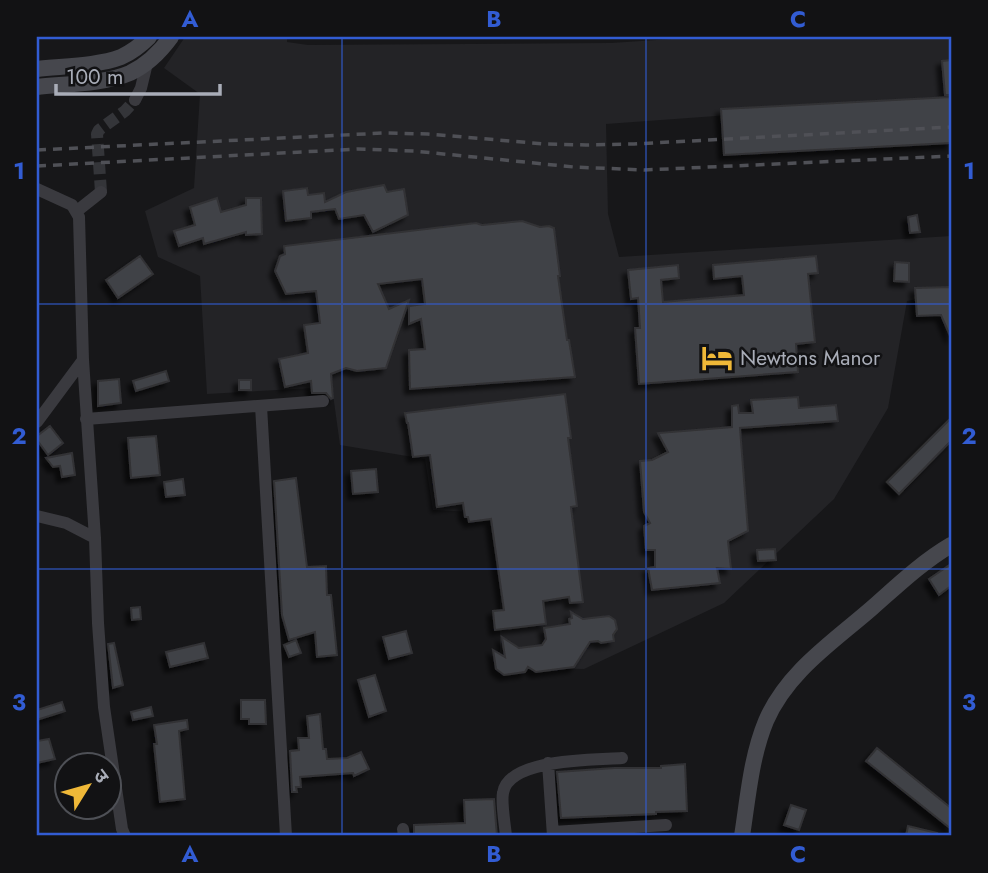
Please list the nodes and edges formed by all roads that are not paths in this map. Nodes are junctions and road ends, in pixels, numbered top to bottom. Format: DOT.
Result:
graph roads {
  1 [pos="149,37"];
  2 [pos="171,37"];
  3 [pos="146,63"];
  4 [pos="37,69"];
  5 [pos="37,87"];
  6 [pos="135,100"];
  7 [pos="37,189"];
  8 [pos="101,191"];
  9 [pos="77,211"];
  10 [pos="82,360"];
  11 [pos="323,401"];
  12 [pos="261,406"];
  13 [pos="86,419"];
  14 [pos="37,422"];
  15 [pos="37,516"];
  16 [pos="95,538"];
  17 [pos="951,545"];
  18 [pos="622,758"];
  19 [pos="548,763"];
  20 [pos="666,825"];
  21 [pos="553,834"];
  22 [pos="125,836"];
  23 [pos="286,836"];
  24 [pos="506,836"];
  25 [pos="742,836"];
  1 -- 4 [label="street"];
  2 -- 3 [label="street"];
  3 -- 5 [label="street"];
  3 -- 6 [label="street"];
  7 -- 9 [label="street"];
  8 -- 9 [label="street"];
  9 -- 10 [label="street"];
  10 -- 13 [label="street"];
  10 -- 14 [label="street"];
  11 -- 12 [label="street"];
  12 -- 13 [label="street"];
  12 -- 23 [label="street"];
  13 -- 16 [label="street"];
  15 -- 16 [label="street"];
  16 -- 22 [label="street"];
  17 -- 25 [label="street"];
  18 -- 19 [label="street"];
  19 -- 21 [label="street"];
  19 -- 24 [label="street"];
  20 -- 21 [label="street"];
}
